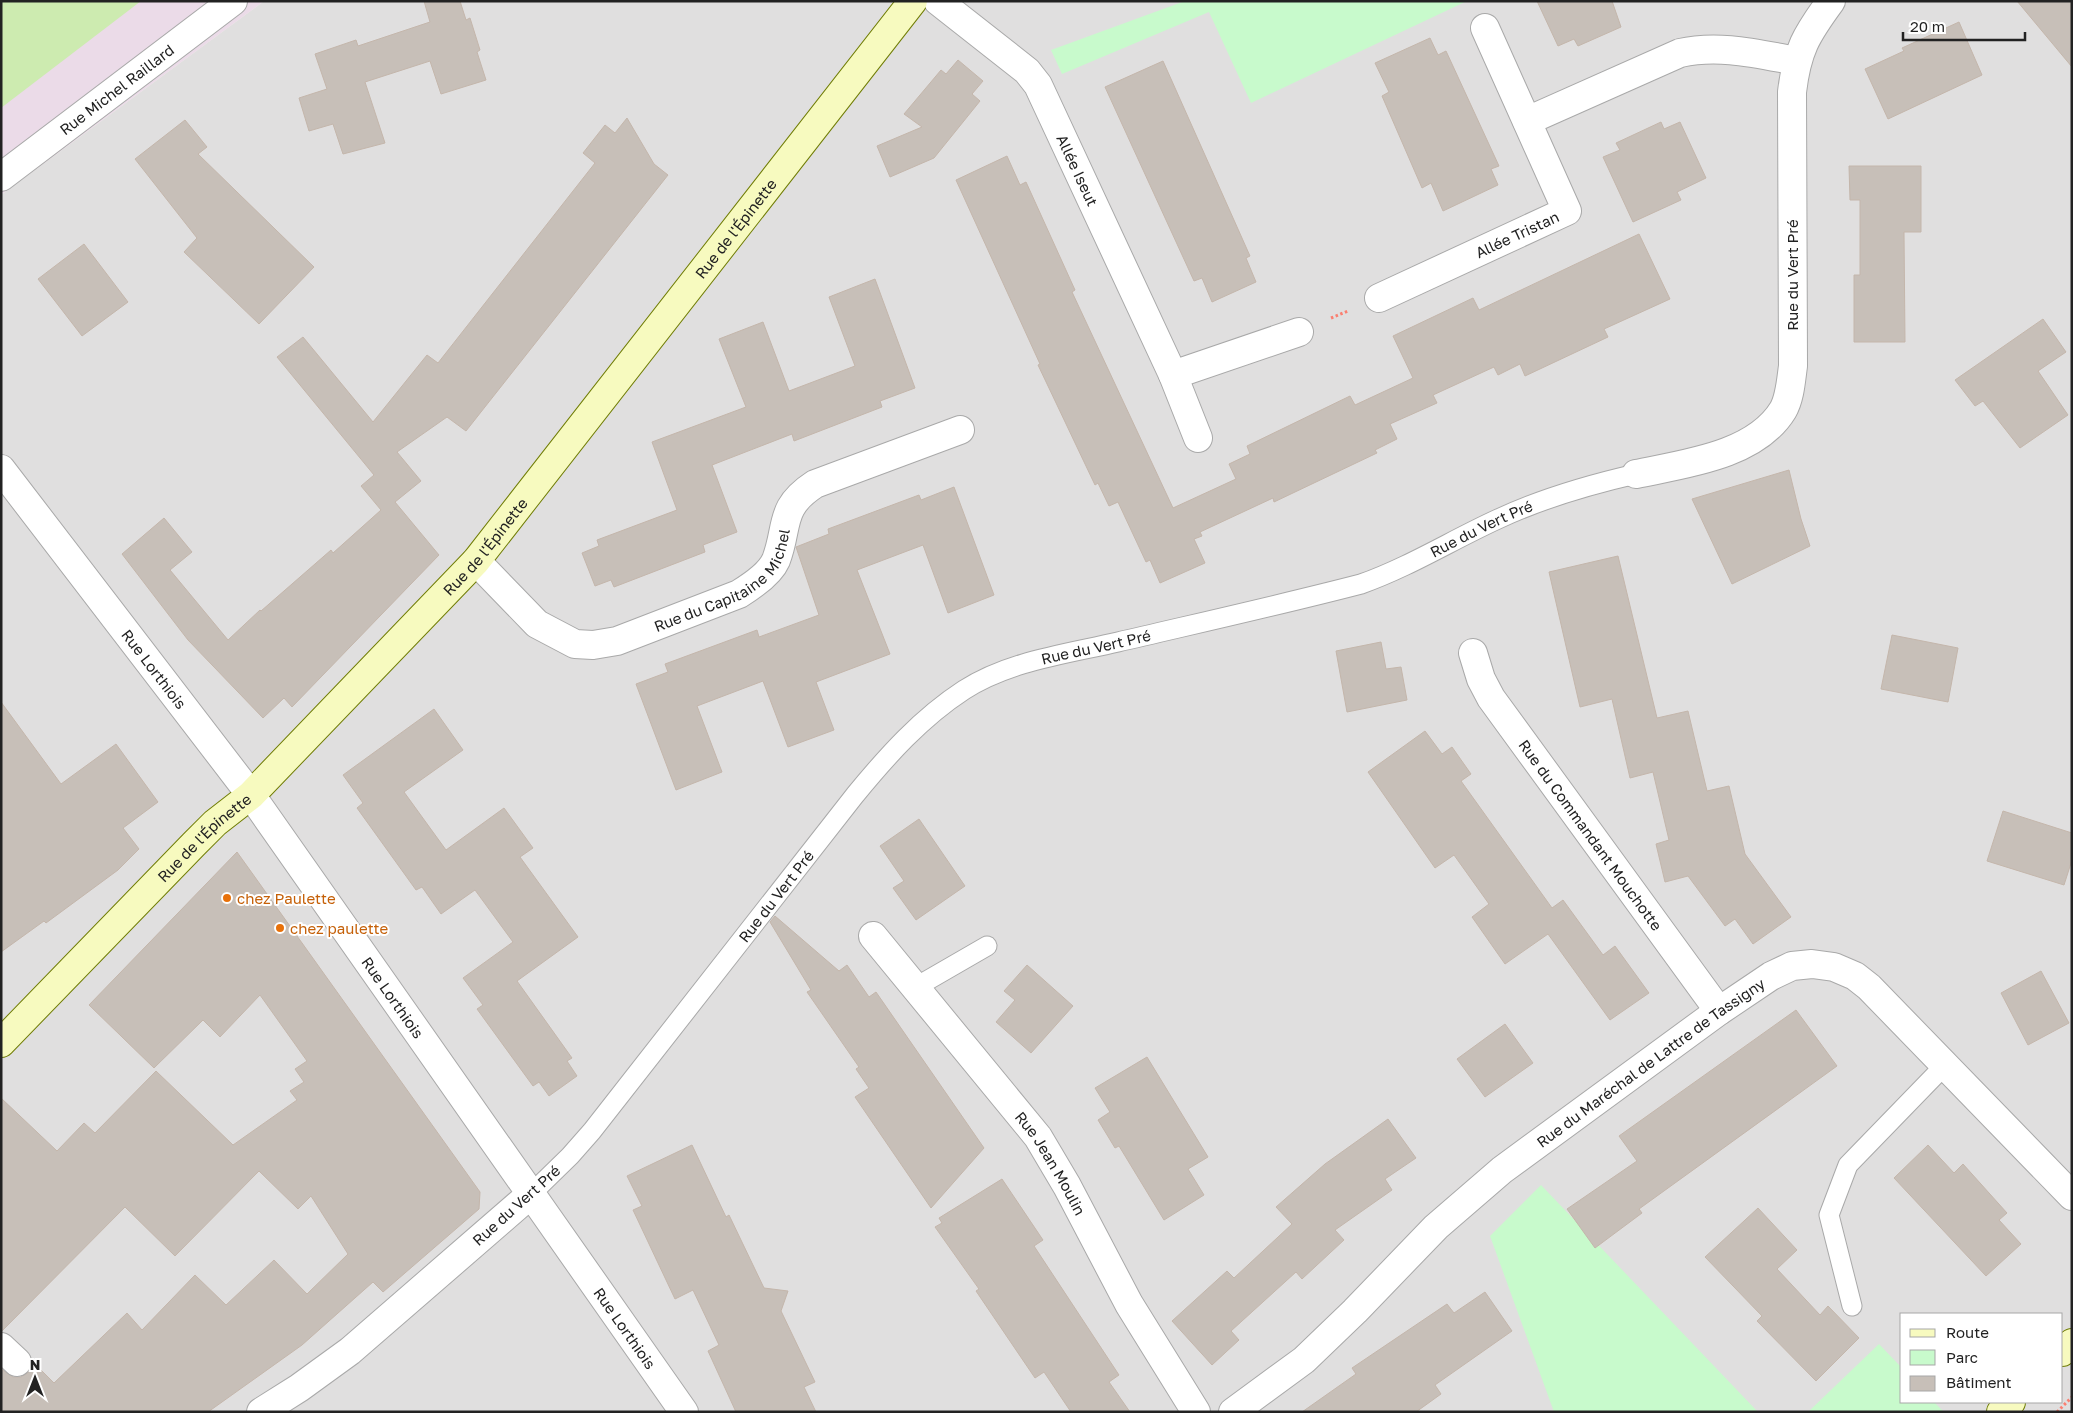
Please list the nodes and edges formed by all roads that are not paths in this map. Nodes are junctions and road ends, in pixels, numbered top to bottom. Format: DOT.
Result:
graph roads {
  1 [pos="233,1"];
  2 [pos="913,1"];
  3 [pos="938,1"];
  4 [pos="1831,1"];
  5 [pos="1485,28"];
  6 [pos="1797,60"];
  7 [pos="1527,121"];
  8 [pos="1,177"];
  9 [pos="1379,298"];
  10 [pos="1299,332"];
  11 [pos="1173,375"];
  12 [pos="960,430"];
  13 [pos="1198,438"];
  14 [pos="1,469"];
  15 [pos="1636,474"];
  16 [pos="476,561"];
  17 [pos="1473,653"];
  18 [pos="251,795"];
  19 [pos="873,936"];
  20 [pos="987,946"];
  21 [pos="916,986"];
  22 [pos="1719,1011"];
  23 [pos="1,1043"];
  24 [pos="1945,1065"];
  25 [pos="531,1194"];
  26 [pos="2072,1196"];
  27 [pos="1852,1306"];
  28 [pos="2010,1403"];
  29 [pos="261,1412"];
  30 [pos="684,1412"];
  31 [pos="1196,1412"];
  32 [pos="1233,1412"];
  33 [pos="2001,1412"];
  1 -- 8 [label="street, Rue Michel Raillard"];
  2 -- 16 [label="street, Rue de l'Épinette"];
  3 -- 11 [label="street, Allée Iseut"];
  4 -- 6 [label="street, Rue du Vert Pré"];
  5 -- 7 [label="street, Allée Tristan"];
  6 -- 7 [label="street"];
  6 -- 15 [label="street, Rue du Vert Pré"];
  7 -- 9 [label="street, Allée Tristan"];
  10 -- 11 [label="street"];
  11 -- 13 [label="street, Allée Iseut"];
  12 -- 16 [label="street, Rue du Capitaine Michel"];
  14 -- 18 [label="street, Rue Lorthiois"];
  15 -- 25 [label="lane, Rue du Vert Pré"];
  16 -- 18 [label="street, Rue de l'Épinette"];
  17 -- 22 [label="street, Rue du Commandant Mouchotte"];
  18 -- 23 [label="street, Rue de l'Épinette"];
  18 -- 25 [label="street, Rue Lorthiois"];
  19 -- 21 [label="street, Rue Jean Moulin"];
  20 -- 21 [label="lane"];
  21 -- 31 [label="street, Rue Jean Moulin"];
  22 -- 24 [label="street, Rue du Maréchal de Lattre de Tassigny"];
  22 -- 32 [label="street, Rue du Maréchal de Lattre de Tassigny"];
  24 -- 26 [label="street, Rue du Maréchal de Lattre de Tassigny"];
  24 -- 27 [label="lane"];
  25 -- 29 [label="street, Rue du Vert Pré"];
  25 -- 30 [label="street, Rue Lorthiois"];
  28 -- 33 [label="street"];
}
